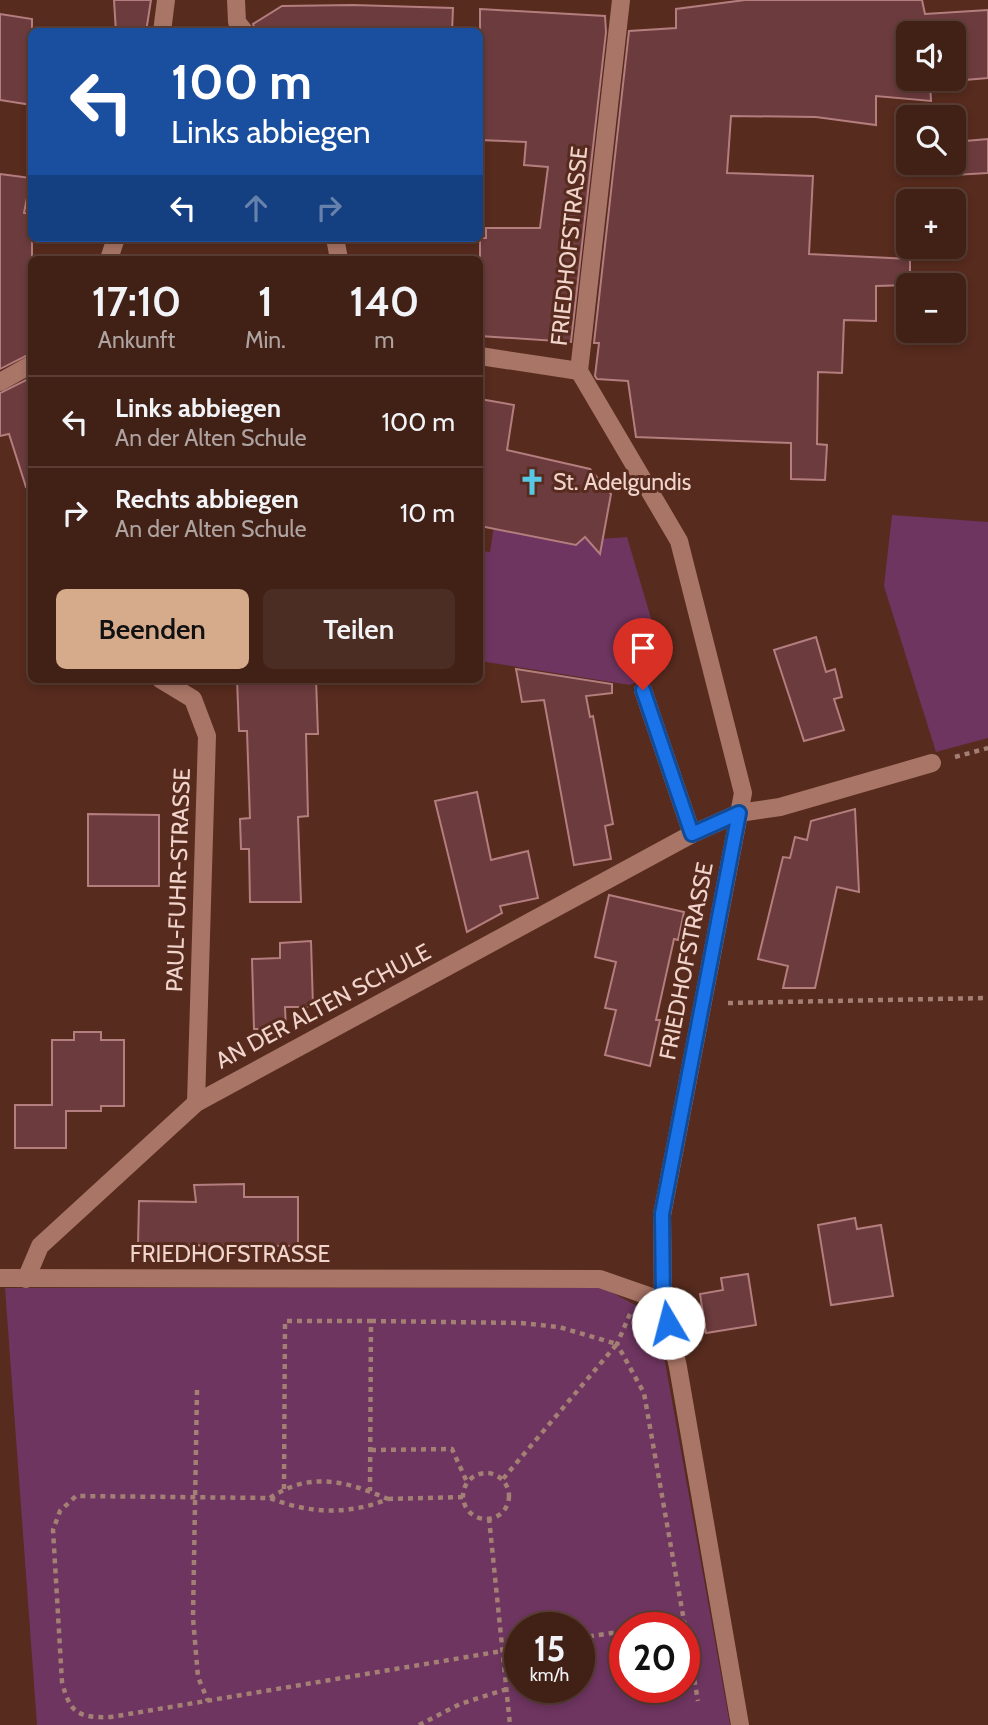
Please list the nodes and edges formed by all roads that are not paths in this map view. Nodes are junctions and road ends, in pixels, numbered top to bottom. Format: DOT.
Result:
graph roads {
  1 [pos="166,0"];
  2 [pos="236,0"];
  3 [pos="621,0"];
  4 [pos="162,28"];
  5 [pos="242,28"];
  6 [pos="483,356"];
  7 [pos="28,366"];
  8 [pos="579,371"];
  9 [pos="0,382"];
  10 [pos="167,683"];
  11 [pos="643,690"];
  12 [pos="932,763"];
  13 [pos="739,813"];
  14 [pos="692,834"];
  15 [pos="196,1102"];
  16 [pos="0,1278"];
  17 [pos="26,1279"];
  18 [pos="663,1301"];
  19 [pos="740,1725"];
  1 -- 4 [label="street"];
  2 -- 5 [label="street"];
  3 -- 8 [label="street, FRIEDHOFSTRASSE"];
  6 -- 8 [label="street"];
  7 -- 9 [label="street"];
  8 -- 13 [label="street, FRIEDHOFSTRASSE"];
  10 -- 15 [label="street, PAUL-FUHR-STRASSE"];
  11 -- 14 [label="street"];
  12 -- 13 [label="street, AN DER ALTEN SCHULE"];
  13 -- 14 [label="street, AN DER ALTEN SCHULE"];
  13 -- 18 [label="street, FRIEDHOFSTRASSE"];
  14 -- 15 [label="street, AN DER ALTEN SCHULE"];
  15 -- 17 [label="street, AN DER ALTEN SCHULE"];
  16 -- 17 [label="street, FRIEDHOFSTRASSE"];
  17 -- 18 [label="street, FRIEDHOFSTRASSE"];
  18 -- 19 [label="street"];
}
